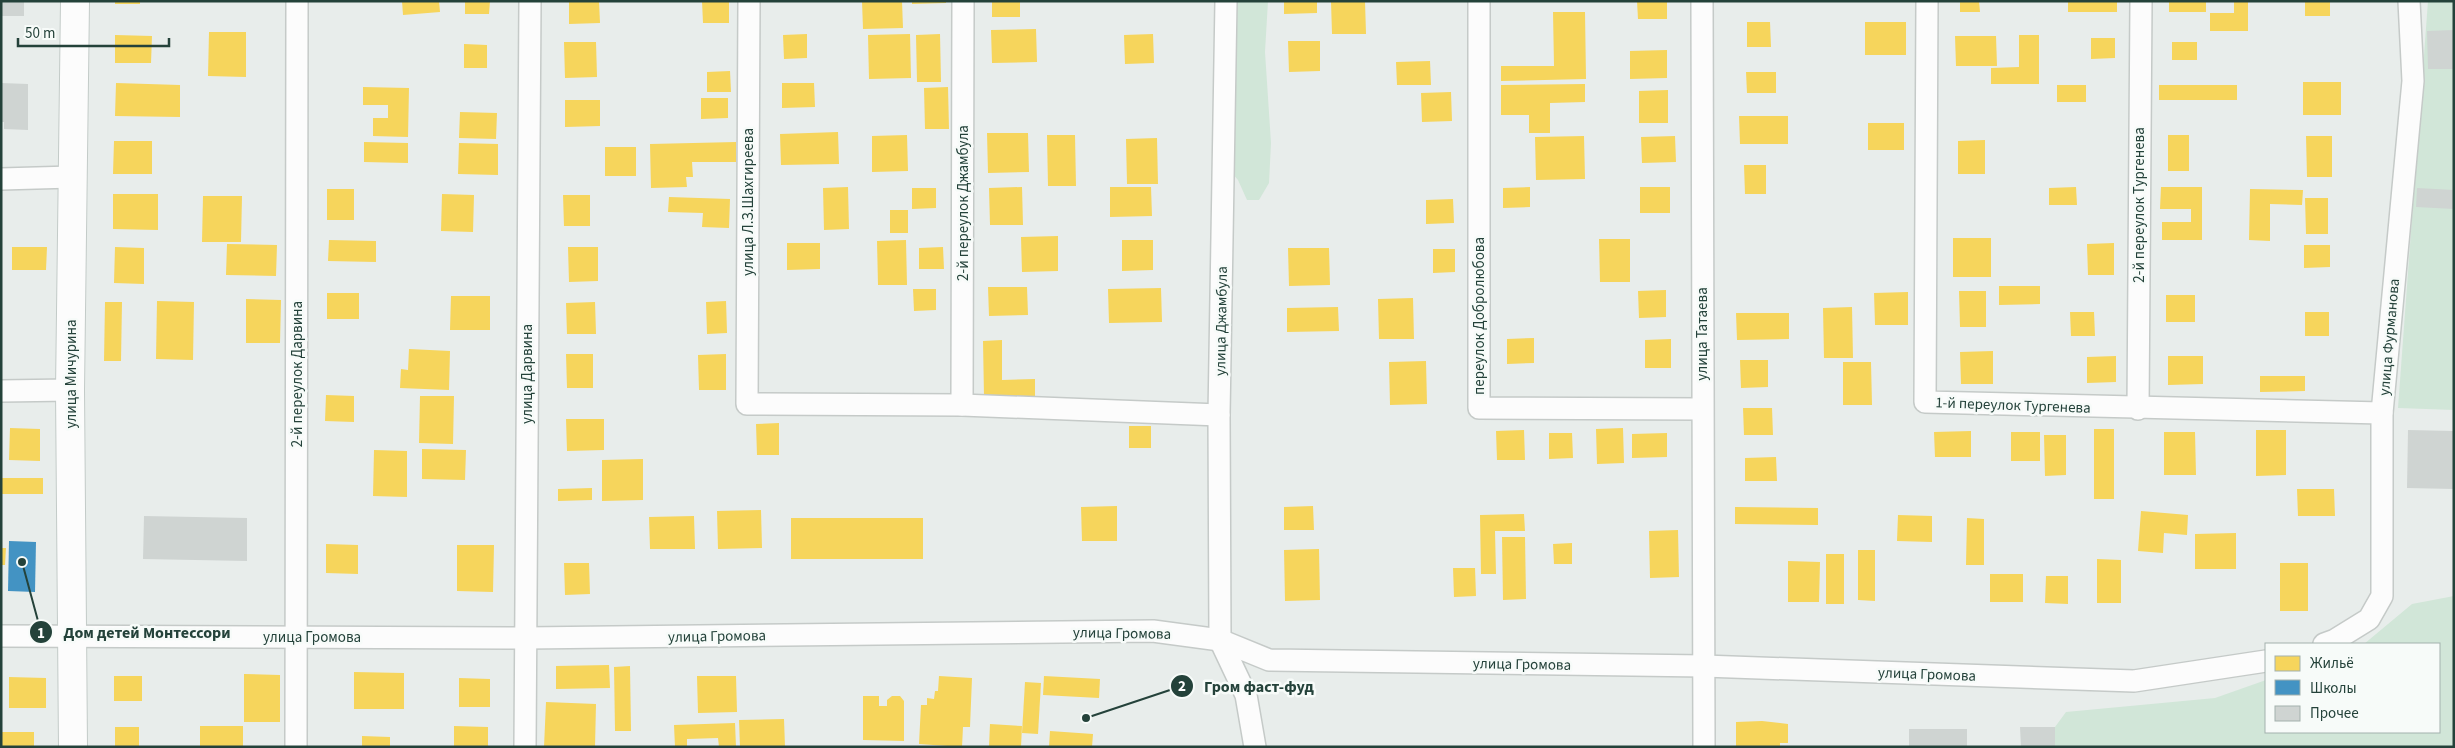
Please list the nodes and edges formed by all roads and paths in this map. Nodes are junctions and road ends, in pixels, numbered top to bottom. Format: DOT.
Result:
graph roads {
  1 [pos="74,1"];
  2 [pos="297,1"];
  3 [pos="530,1"];
  4 [pos="749,1"];
  5 [pos="963,1"];
  6 [pos="1226,1"];
  7 [pos="1479,1"];
  8 [pos="1702,1"];
  9 [pos="1927,1"];
  10 [pos="2141,1"];
  11 [pos="2409,1"];
  12 [pos="72,177"];
  13 [pos="1,179"];
  14 [pos="70,390"];
  15 [pos="1,391"];
  16 [pos="962,405"];
  17 [pos="1702,409"];
  18 [pos="2138,409"];
  19 [pos="2382,413"];
  20 [pos="1219,415"];
  21 [pos="1,636"];
  22 [pos="74,637"];
  23 [pos="296,637"];
  24 [pos="526,638"];
  25 [pos="1220,640"];
  26 [pos="2327,643"];
  27 [pos="2265,661"];
  28 [pos="1704,666"];
  29 [pos="73,747"];
  30 [pos="296,747"];
  31 [pos="525,747"];
  32 [pos="1256,747"];
  33 [pos="1704,747"];
  1 -- 12 [label="street, улица Мичурина"];
  2 -- 23 [label="street, 2-й переулок Дарвина"];
  3 -- 24 [label="street, улица Дарвина"];
  4 -- 16 [label="street, улица Л.З.Шахгиреева"];
  5 -- 16 [label="street, 2-й переулок Джамбула"];
  6 -- 20 [label="street, улица Джамбула"];
  7 -- 17 [label="street, переулок Добролюбова"];
  8 -- 17 [label="street, улица Татаева"];
  9 -- 18 [label="street, 1-й переулок Тургенева"];
  10 -- 18 [label="street, 2-й переулок Тургенева"];
  11 -- 19 [label="street, улица Фурманова"];
  12 -- 13 [label="street"];
  12 -- 14 [label="street, улица Мичурина"];
  14 -- 15 [label="street"];
  14 -- 22 [label="street, улица Мичурина"];
  16 -- 20 [label="street"];
  17 -- 28 [label="street, улица Татаева"];
  18 -- 19 [label="street, 1-й переулок Тургенева"];
  19 -- 26 [label="street, улица Фурманова"];
  20 -- 25 [label="street, улица Джамбула"];
  21 -- 22 [label="street, улица Громова"];
  22 -- 23 [label="street, улица Громова"];
  22 -- 29 [label="street, улица Мичурина"];
  23 -- 24 [label="street, улица Громова"];
  23 -- 30 [label="street, 2-й переулок Дарвина"];
  24 -- 25 [label="street, улица Громова"];
  24 -- 31 [label="street, улица Дарвина"];
  25 -- 28 [label="street, улица Громова"];
  25 -- 32 [label="street"];
  27 -- 28 [label="street, улица Громова"];
  28 -- 33 [label="street, улица Татаева"];
}
